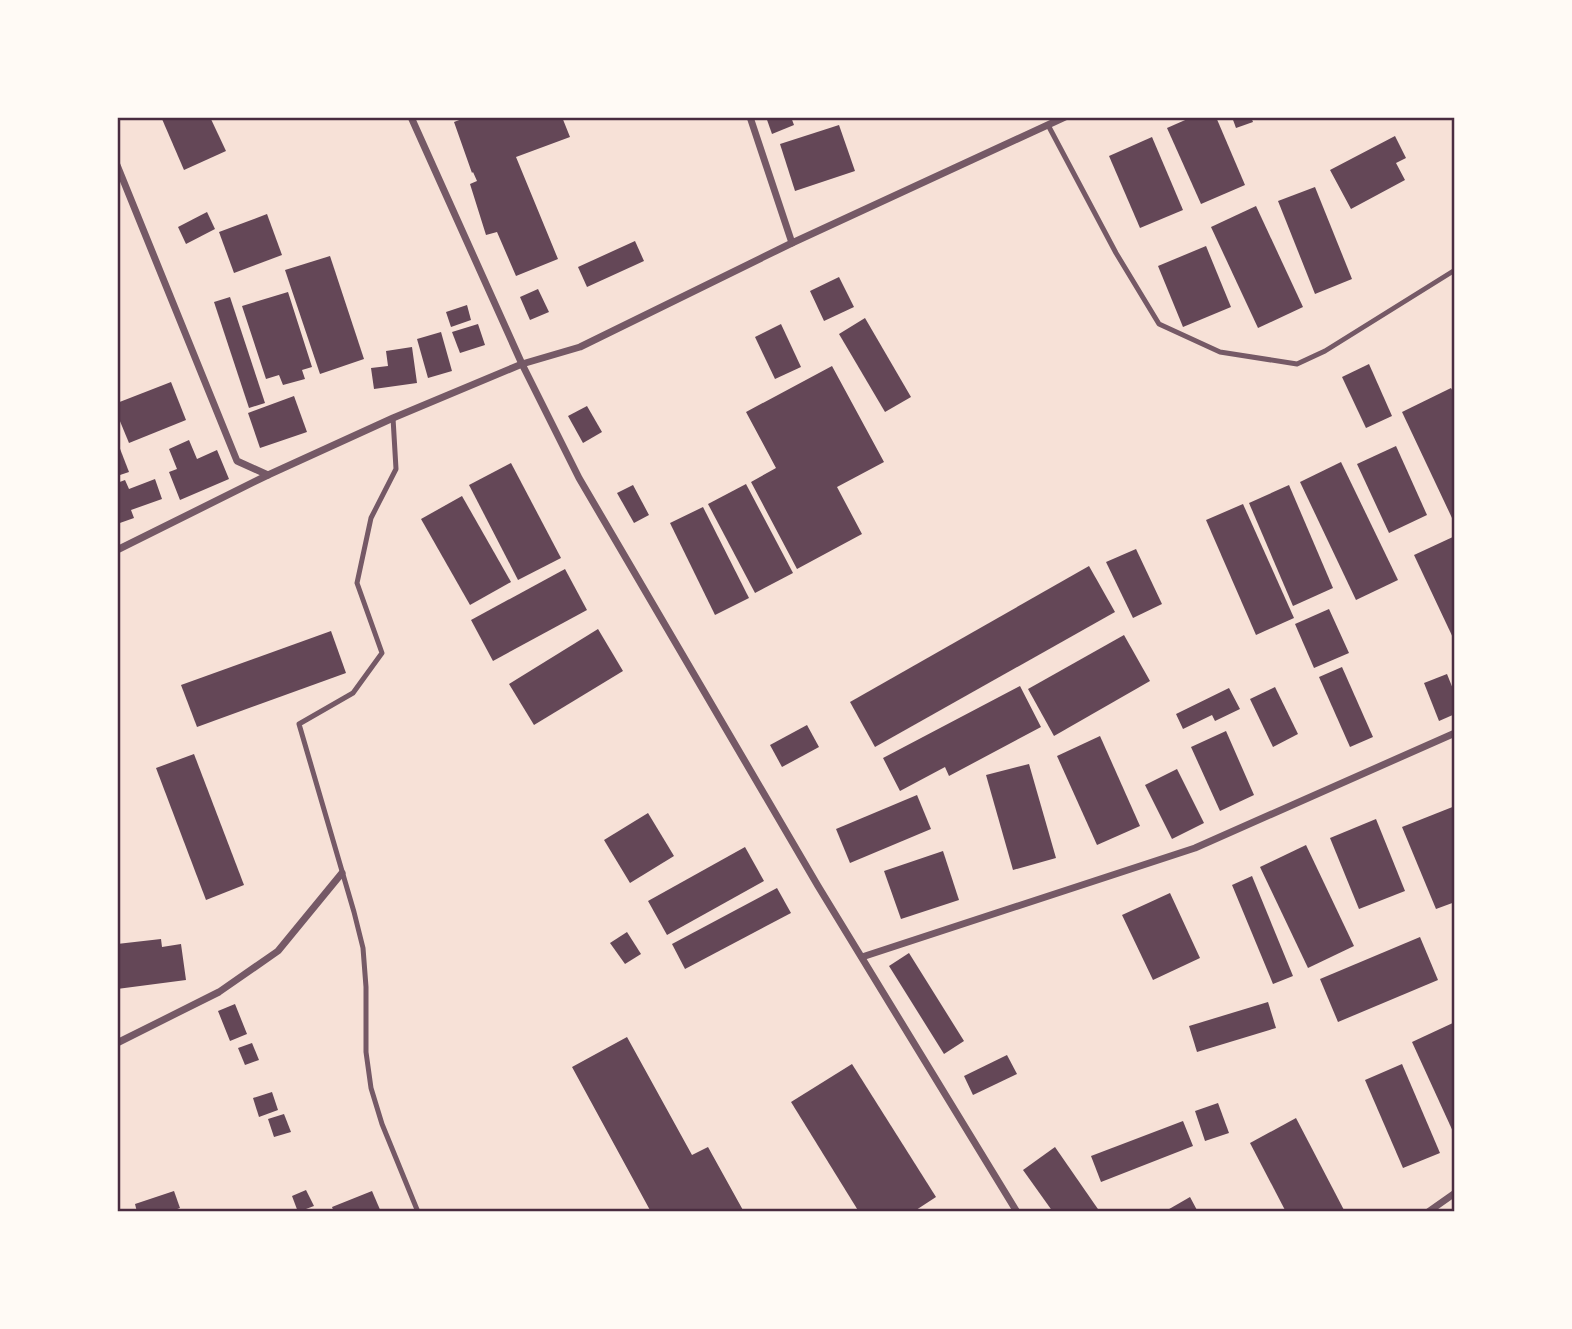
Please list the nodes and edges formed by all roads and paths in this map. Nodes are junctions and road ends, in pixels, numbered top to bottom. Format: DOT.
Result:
graph roads {
  1 [pos="411,117"];
  2 [pos="750,117"];
  3 [pos="1065,117"];
  4 [pos="1048,125"];
  5 [pos="117,165"];
  6 [pos="792,243"];
  7 [pos="1455,270"];
  8 [pos="522,364"];
  9 [pos="393,418"];
  10 [pos="268,475"];
  11 [pos="117,550"];
  12 [pos="1455,733"];
  13 [pos="342,873"];
  14 [pos="862,957"];
  15 [pos="117,1044"];
  16 [pos="1455,1193"];
  17 [pos="418,1212"];
  18 [pos="1017,1212"];
  19 [pos="1428,1212"];
  1 -- 8 [label="street"];
  2 -- 6 [label="street"];
  3 -- 4 [label="street"];
  4 -- 6 [label="street"];
  4 -- 7 [label="lane"];
  5 -- 10 [label="street"];
  6 -- 8 [label="street"];
  8 -- 9 [label="street"];
  8 -- 14 [label="street"];
  9 -- 10 [label="street"];
  9 -- 13 [label="lane"];
  10 -- 11 [label="street"];
  12 -- 14 [label="street"];
  13 -- 15 [label="street"];
  13 -- 17 [label="lane"];
  14 -- 18 [label="street"];
  16 -- 19 [label="street"];
}
